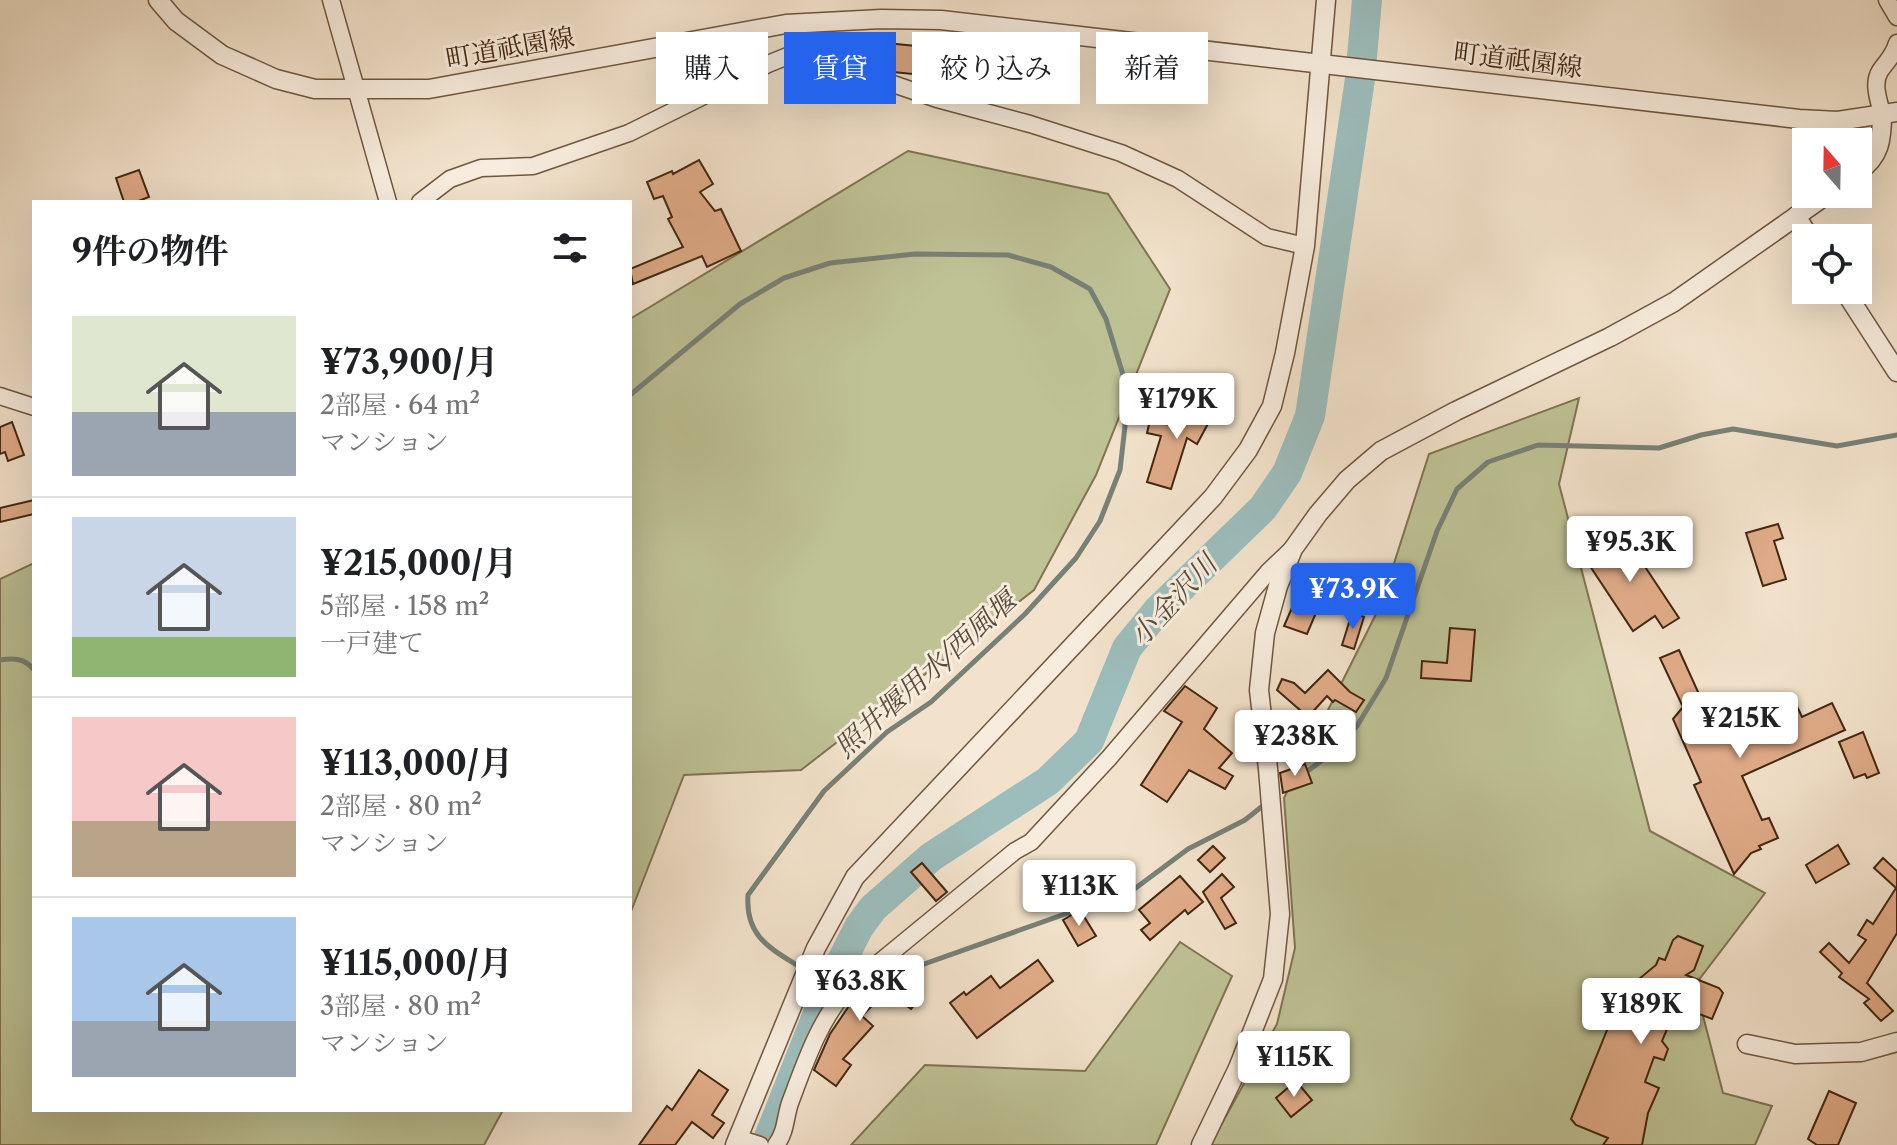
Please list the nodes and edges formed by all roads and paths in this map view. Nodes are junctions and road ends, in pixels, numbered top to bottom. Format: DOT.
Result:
graph roads {
  1 [pos="158,0"];
  2 [pos="331,0"];
  3 [pos="1326,0"];
  4 [pos="1887,0"];
  5 [pos="1897,17"];
  6 [pos="1897,43"];
  7 [pos="1322,63"];
  8 [pos="356,89"];
  9 [pos="1890,113"];
  10 [pos="1872,160"];
  11 [pos="387,200"];
  12 [pos="423,200"];
  13 [pos="1808,208"];
  14 [pos="1796,216"];
  15 [pos="1801,224"];
  16 [pos="1305,246"];
  17 [pos="1853,304"];
  18 [pos="1897,372"];
  19 [pos="0,396"];
  20 [pos="32,406"];
  21 [pos="1293,549"];
  22 [pos="1897,1042"];
  23 [pos="1747,1044"];
  24 [pos="737,1142"];
  25 [pos="760,1145"];
  26 [pos="776,1145"];
  27 [pos="1201,1145"];
  1 -- 8 [label="street, 町道祗園線"];
  2 -- 8 [label="street"];
  3 -- 7 [label="street"];
  4 -- 5 [label="street"];
  6 -- 9 [label="street"];
  7 -- 8 [label="street, 町道祗園線"];
  7 -- 9 [label="street, 町道祗園線"];
  7 -- 16 [label="street"];
  8 -- 11 [label="street"];
  9 -- 10 [label="street"];
  12 -- 16 [label="street"];
  13 -- 14 [label="street"];
  14 -- 15 [label="street"];
  14 -- 21 [label="street"];
  16 -- 24 [label="street"];
  17 -- 18 [label="street"];
  19 -- 20 [label="street"];
  21 -- 26 [label="street"];
  21 -- 27 [label="street"];
  22 -- 23 [label="street"];
  24 -- 25 [label="street"];
}
